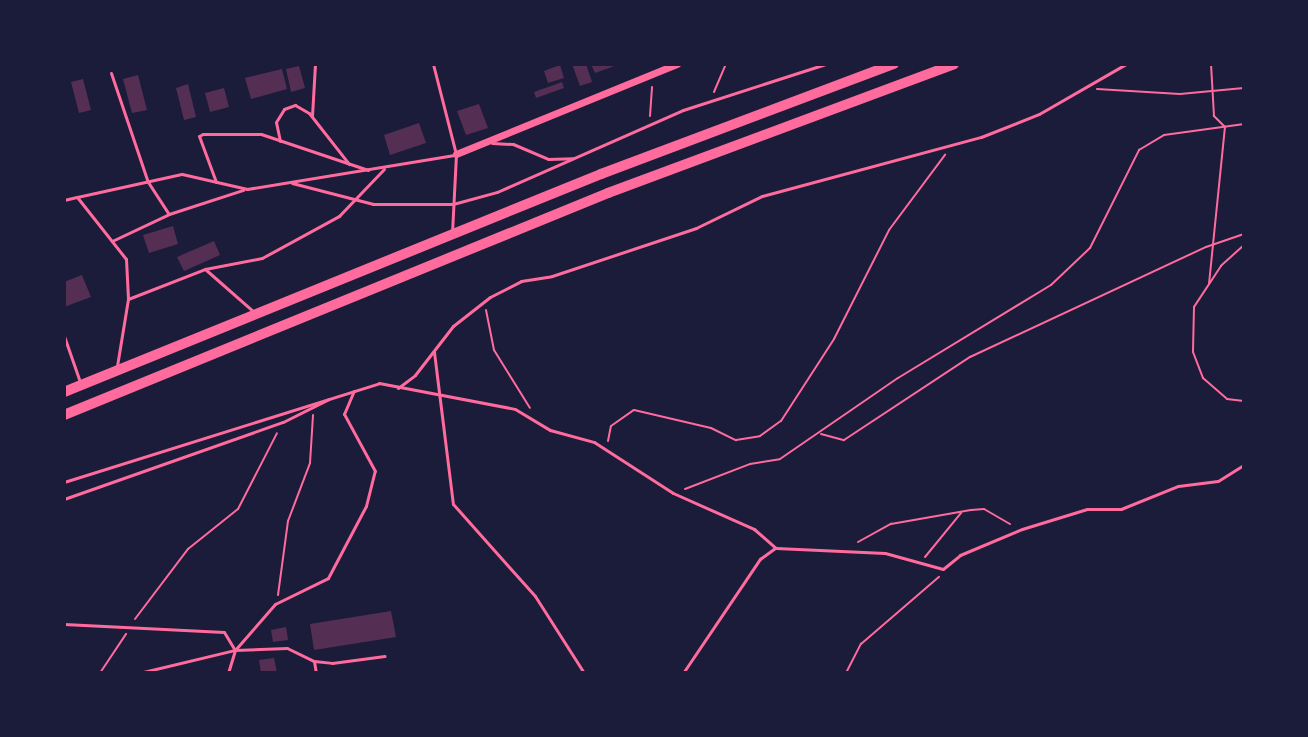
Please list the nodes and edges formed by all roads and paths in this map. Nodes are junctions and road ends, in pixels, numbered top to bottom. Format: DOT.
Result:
graph roads {
  1 [pos="315,64"];
  2 [pos="433,64"];
  3 [pos="677,64"];
  4 [pos="726,64"];
  5 [pos="825,64"];
  6 [pos="894,64"];
  7 [pos="954,64"];
  8 [pos="1126,64"];
  9 [pos="1211,64"];
  10 [pos="111,73"];
  11 [pos="652,73"];
  12 [pos="1244,88"];
  13 [pos="1080,89"];
  14 [pos="1213,90"];
  15 [pos="709,101"];
  16 [pos="312,116"];
  17 [pos="1244,124"];
  18 [pos="649,126"];
  19 [pos="1225,127"];
  20 [pos="280,141"];
  21 [pos="485,142"];
  22 [pos="955,145"];
  23 [pos="456,154"];
  24 [pos="577,158"];
  25 [pos="349,164"];
  26 [pos="384,169"];
  27 [pos="371,172"];
  28 [pos="148,182"];
  29 [pos="216,182"];
  30 [pos="292,183"];
  31 [pos="247,189"];
  32 [pos="77,197"];
  33 [pos="355,199"];
  34 [pos="64,200"];
  35 [pos="453,204"];
  36 [pos="169,214"];
  37 [pos="1244,234"];
  38 [pos="452,235"];
  39 [pos="112,241"];
  40 [pos="1214,244"];
  41 [pos="1244,245"];
  42 [pos="205,269"];
  43 [pos="1209,284"];
  44 [pos="128,299"];
  45 [pos="485,301"];
  46 [pos="257,315"];
  47 [pos="64,336"];
  48 [pos="434,350"];
  49 [pos="116,373"];
  50 [pos="81,386"];
  51 [pos="398,388"];
  52 [pos="355,389"];
  53 [pos="441,391"];
  54 [pos="64,392"];
  55 [pos="335,396"];
  56 [pos="1244,401"];
  57 [pos="315,409"];
  58 [pos="64,415"];
  59 [pos="283,422"];
  60 [pos="544,427"];
  61 [pos="819,433"];
  62 [pos="606,450"];
  63 [pos="1244,465"];
  64 [pos="64,482"];
  65 [pos="673,493"];
  66 [pos="64,499"];
  67 [pos="962,512"];
  68 [pos="1022,529"];
  69 [pos="776,548"];
  70 [pos="841,551"];
  71 [pos="920,565"];
  72 [pos="943,569"];
  73 [pos="275,604"];
  74 [pos="64,624"];
  75 [pos="127,629"];
  76 [pos="235,650"];
  77 [pos="385,656"];
  78 [pos="314,661"];
  79 [pos="100,673"];
  80 [pos="139,673"];
  81 [pos="228,673"];
  82 [pos="316,673"];
  83 [pos="584,673"];
  84 [pos="683,673"];
  85 [pos="846,673"];
  1 -- 16 [label="lane"];
  2 -- 23 [label="lane"];
  3 -- 11 [label="street"];
  4 -- 15 [label="path"];
  5 -- 15 [label="lane"];
  6 -- 38 [label="main road"];
  7 -- 58 [label="main road"];
  8 -- 13 [label="lane"];
  9 -- 14 [label="path"];
  10 -- 28 [label="lane"];
  11 -- 18 [label="path"];
  11 -- 21 [label="street"];
  12 -- 14 [label="path"];
  13 -- 14 [label="path"];
  13 -- 22 [label="lane"];
  14 -- 19 [label="path"];
  15 -- 18 [label="lane"];
  16 -- 20 [label="lane"];
  16 -- 25 [label="lane"];
  17 -- 19 [label="path"];
  18 -- 24 [label="lane"];
  19 -- 40 [label="path"];
  19 -- 61 [label="path"];
  20 -- 25 [label="lane"];
  20 -- 29 [label="lane"];
  21 -- 23 [label="street"];
  21 -- 24 [label="lane"];
  22 -- 45 [label="lane"];
  22 -- 62 [label="path"];
  23 -- 26 [label="lane"];
  23 -- 35 [label="lane"];
  24 -- 35 [label="lane"];
  25 -- 27 [label="lane"];
  26 -- 27 [label="lane"];
  26 -- 33 [label="lane"];
  27 -- 30 [label="lane"];
  28 -- 29 [label="lane"];
  28 -- 32 [label="lane"];
  28 -- 36 [label="lane"];
  29 -- 31 [label="lane"];
  30 -- 31 [label="lane"];
  30 -- 33 [label="lane"];
  31 -- 36 [label="lane"];
  32 -- 34 [label="lane"];
  32 -- 39 [label="lane"];
  33 -- 35 [label="lane"];
  33 -- 42 [label="lane"];
  35 -- 38 [label="lane"];
  36 -- 39 [label="lane"];
  37 -- 40 [label="path"];
  38 -- 46 [label="main road"];
  39 -- 44 [label="lane"];
  40 -- 43 [label="path"];
  40 -- 61 [label="path"];
  41 -- 43 [label="path"];
  42 -- 44 [label="lane"];
  42 -- 46 [label="lane"];
  43 -- 56 [label="path"];
  44 -- 49 [label="lane"];
  45 -- 48 [label="lane"];
  45 -- 60 [label="path"];
  46 -- 49 [label="main road"];
  47 -- 50 [label="lane"];
  48 -- 51 [label="lane"];
  48 -- 53 [label="lane"];
  49 -- 50 [label="main road"];
  50 -- 54 [label="main road"];
  51 -- 52 [label="lane"];
  51 -- 53 [label="lane"];
  52 -- 55 [label="lane"];
  52 -- 73 [label="lane"];
  53 -- 60 [label="lane"];
  53 -- 83 [label="lane"];
  55 -- 57 [label="lane"];
  55 -- 64 [label="lane"];
  57 -- 59 [label="lane"];
  57 -- 73 [label="path"];
  59 -- 66 [label="lane"];
  59 -- 75 [label="path"];
  60 -- 62 [label="lane"];
  61 -- 65 [label="path"];
  62 -- 65 [label="lane"];
  63 -- 68 [label="lane"];
  65 -- 69 [label="lane"];
  67 -- 68 [label="path"];
  67 -- 70 [label="path"];
  67 -- 71 [label="path"];
  68 -- 72 [label="lane"];
  69 -- 70 [label="lane"];
  69 -- 84 [label="lane"];
  70 -- 71 [label="lane"];
  71 -- 72 [label="lane"];
  72 -- 85 [label="path"];
  73 -- 76 [label="lane"];
  74 -- 75 [label="lane"];
  75 -- 76 [label="lane"];
  75 -- 79 [label="path"];
  76 -- 78 [label="lane"];
  76 -- 80 [label="lane"];
  76 -- 81 [label="lane"];
  77 -- 78 [label="lane"];
  78 -- 82 [label="lane"];
}
